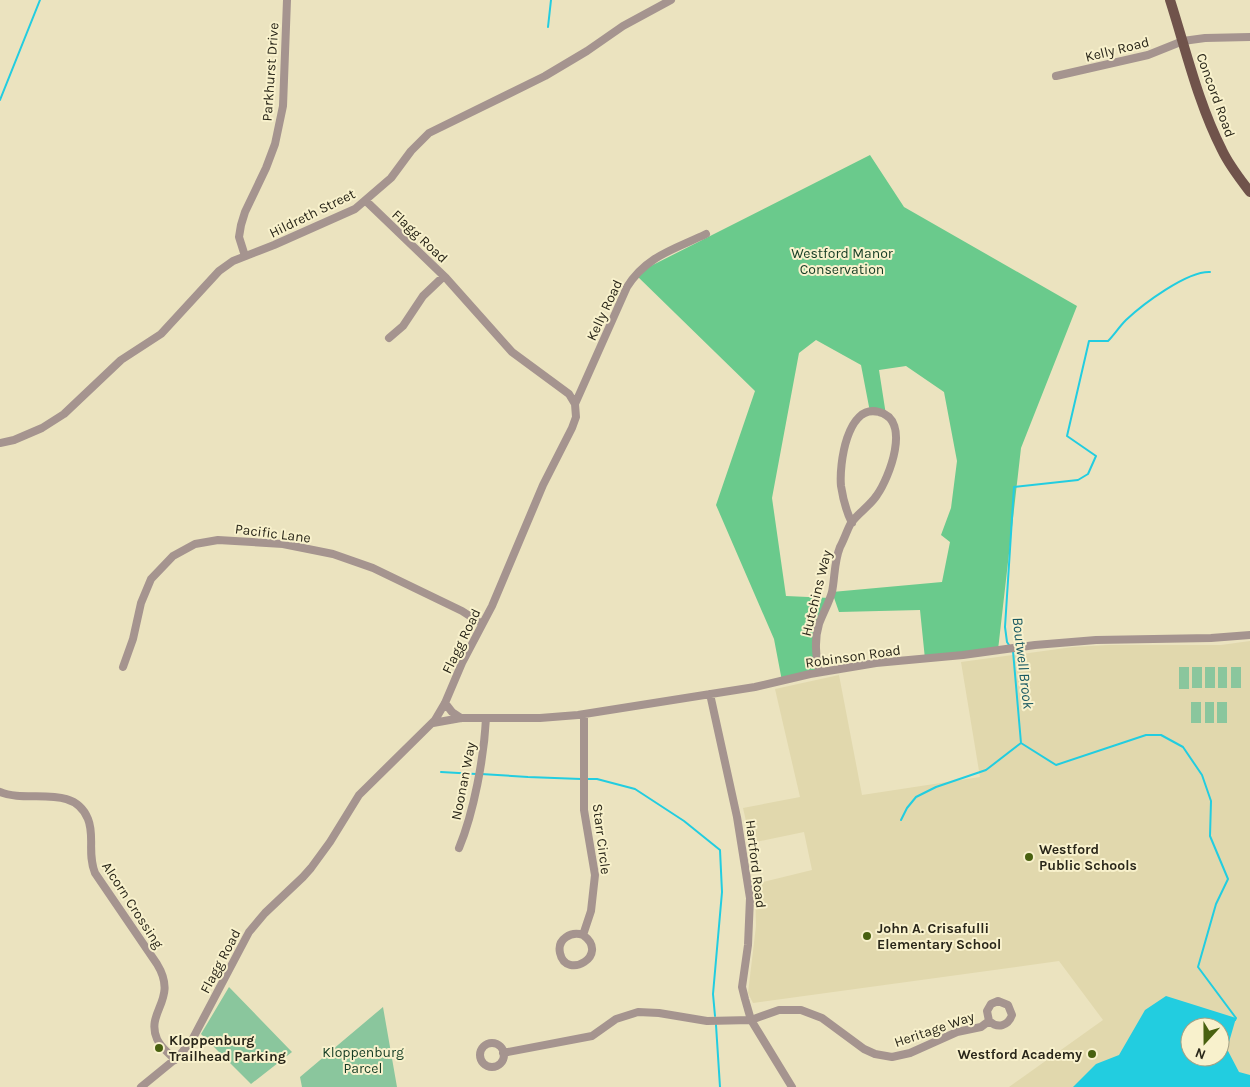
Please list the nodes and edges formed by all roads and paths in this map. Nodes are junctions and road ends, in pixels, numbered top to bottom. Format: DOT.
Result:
graph roads {
  1 [pos="287,0"];
  2 [pos="670,0"];
  3 [pos="1170,0"];
  4 [pos="1250,37"];
  5 [pos="1183,41"];
  6 [pos="1056,76"];
  7 [pos="1250,192"];
  8 [pos="366,201"];
  9 [pos="706,234"];
  10 [pos="245,256"];
  11 [pos="444,276"];
  12 [pos="389,338"];
  13 [pos="575,404"];
  14 [pos="0,443"];
  15 [pos="852,522"];
  16 [pos="482,624"];
  17 [pos="1250,635"];
  18 [pos="123,667"];
  19 [pos="819,672"];
  20 [pos="710,694"];
  21 [pos="445,703"];
  22 [pos="584,714"];
  23 [pos="461,718"];
  24 [pos="486,718"];
  25 [pos="433,723"];
  26 [pos="0,792"];
  27 [pos="459,848"];
  28 [pos="583,935"];
  29 [pos="751,1020"];
  30 [pos="989,1022"];
  31 [pos="503,1054"];
  32 [pos="176,1060"];
  33 [pos="141,1087"];
  34 [pos="792,1087"];
  1 -- 10 [label="street, Parkhurst Drive"];
  2 -- 8 [label="street, Hildreth Street"];
  3 -- 5 [label="main road, Concord Road"];
  4 -- 5 [label="street, Kelly Road"];
  5 -- 6 [label="street, Kelly Road"];
  5 -- 7 [label="main road, Concord Road"];
  8 -- 10 [label="street, Hildreth Street"];
  8 -- 11 [label="street, Flagg Road"];
  9 -- 13 [label="street, Kelly Road"];
  10 -- 14 [label="street, Hildreth Street"];
  11 -- 12 [label="street"];
  11 -- 13 [label="street, Flagg Road"];
  13 -- 16 [label="street, Flagg Road"];
  15 -- 15 [label="street, Hutchins Way"];
  15 -- 19 [label="street, Hutchins Way"];
  16 -- 18 [label="street, Pacific Lane"];
  16 -- 21 [label="street, Flagg Road"];
  17 -- 19 [label="street, Robinson Road"];
  19 -- 20 [label="street, Robinson Road"];
  20 -- 22 [label="street, Robinson Road"];
  20 -- 29 [label="street, Hartford Road"];
  21 -- 23 [label="street"];
  21 -- 25 [label="street, Flagg Road"];
  22 -- 24 [label="street, Robinson Road"];
  22 -- 28 [label="street, Starr Circle"];
  23 -- 24 [label="street, Robinson Road"];
  23 -- 25 [label="street, Robinson Road"];
  24 -- 27 [label="street, Noonan Way"];
  25 -- 32 [label="street, Flagg Road"];
  26 -- 32 [label="street, Alcorn Crossing"];
  28 -- 28 [label="street"];
  29 -- 30 [label="street, Heritage Way"];
  29 -- 31 [label="street, Heritage Way"];
  29 -- 34 [label="street, Hartford Road"];
  32 -- 33 [label="street, Flagg Road"];
}
